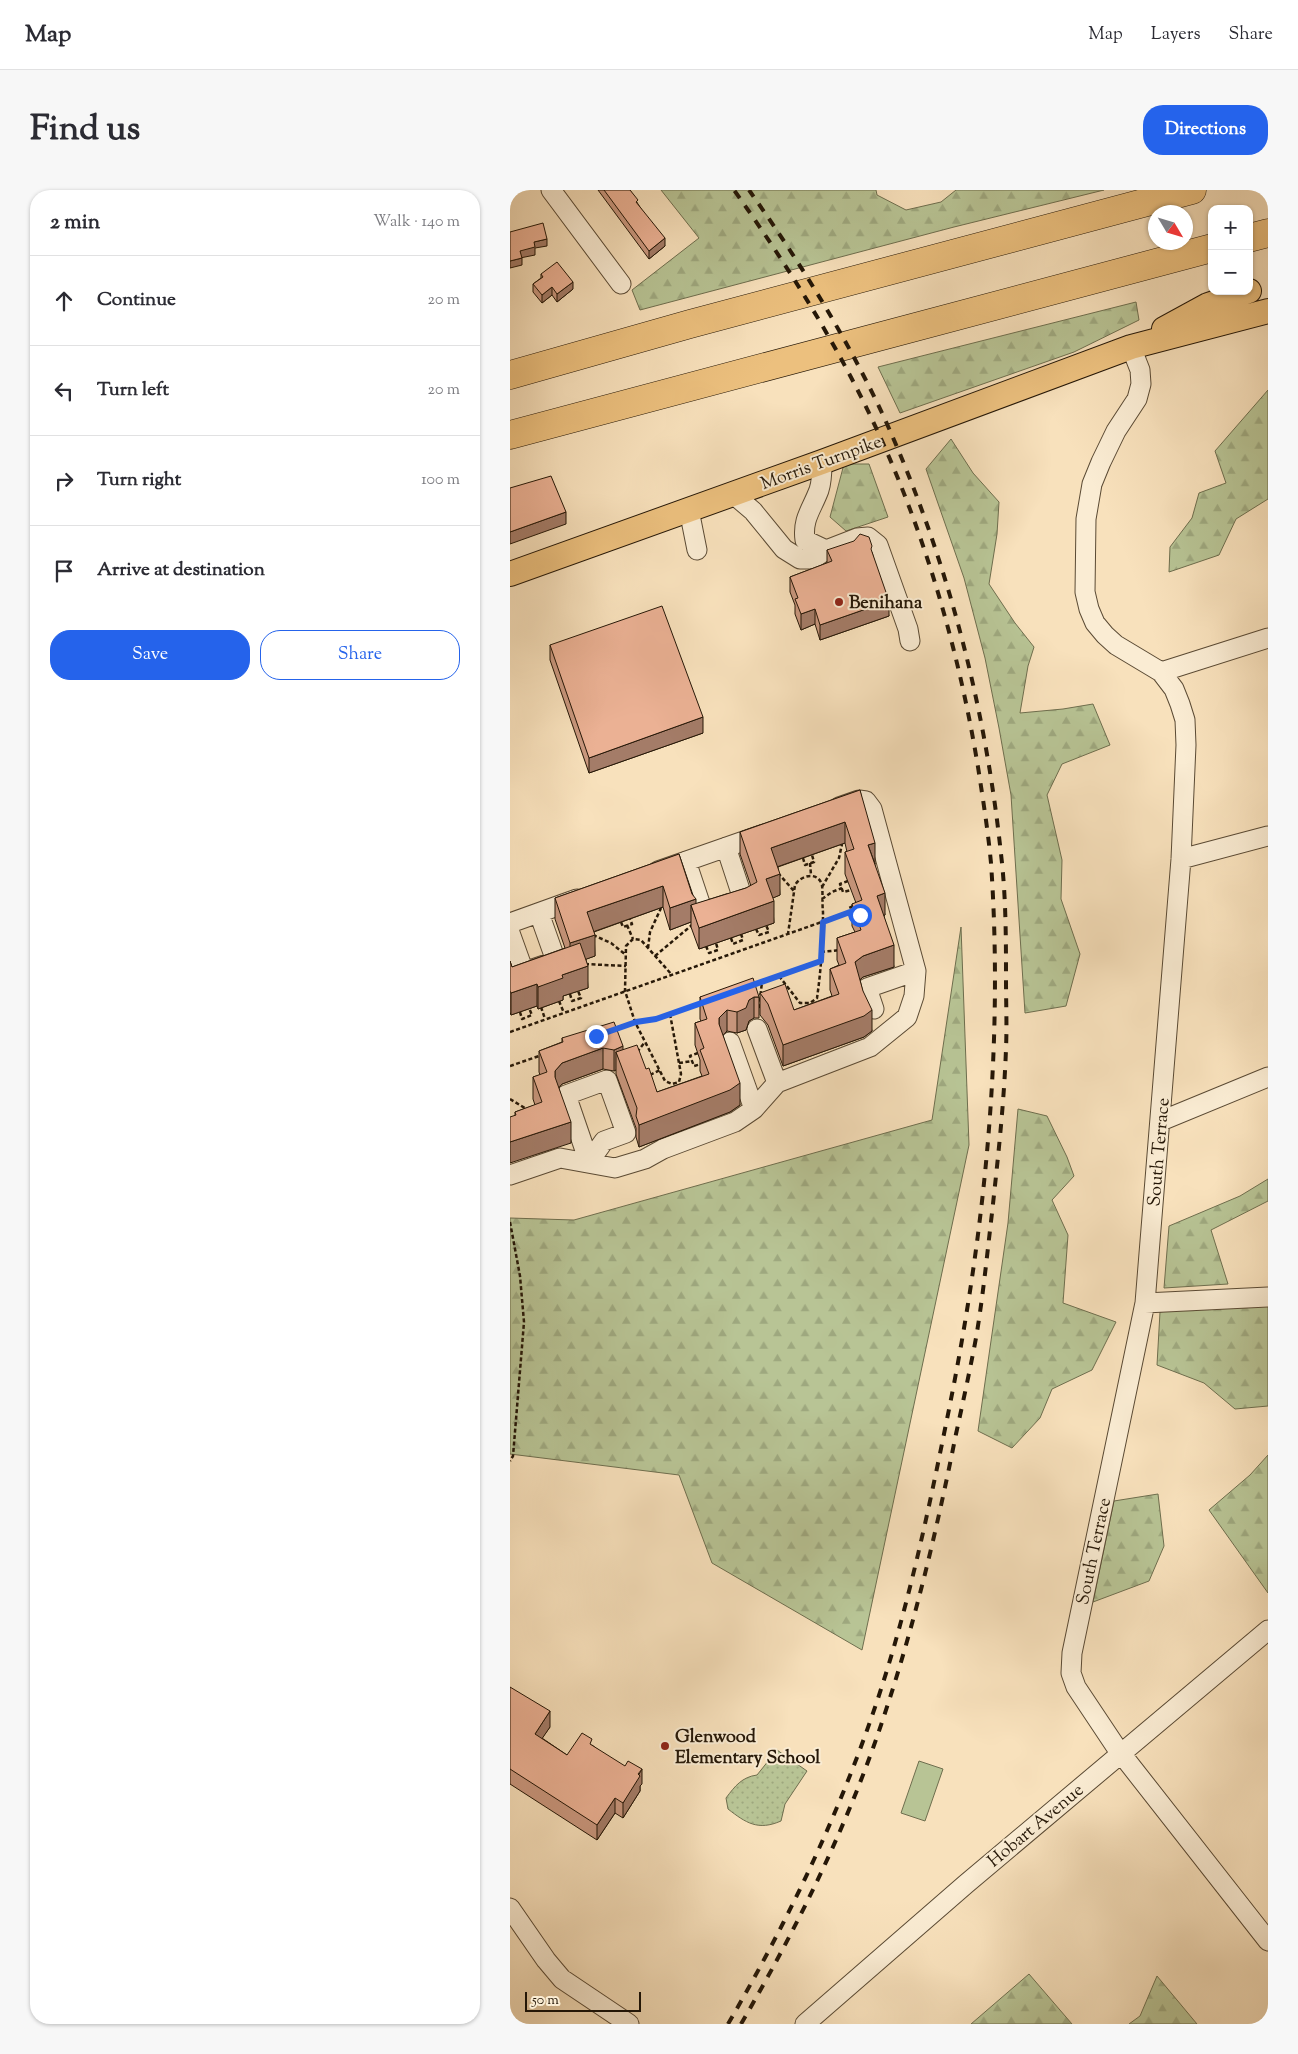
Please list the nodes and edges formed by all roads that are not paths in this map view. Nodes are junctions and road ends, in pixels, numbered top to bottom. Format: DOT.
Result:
graph roads {
  1 [pos="551,190"];
  2 [pos="1192,190"];
  3 [pos="1268,233"];
  4 [pos="1253,237"];
  5 [pos="1208,249"];
  6 [pos="621,284"];
  7 [pos="1268,287"];
  8 [pos="1253,290"];
  9 [pos="1238,295"];
  10 [pos="1268,311"];
  11 [pos="1131,347"];
  12 [pos="510,374"];
  13 [pos="696,385"];
  14 [pos="510,435"];
  15 [pos="510,445"];
  16 [pos="822,462"];
  17 [pos="733,494"];
  18 [pos="689,510"];
  19 [pos="697,550"];
  20 [pos="826,550"];
  21 [pos="510,574"];
  22 [pos="1268,638"];
  23 [pos="910,641"];
  24 [pos="1161,672"];
  25 [pos="824,813"];
  26 [pos="779,828"];
  27 [pos="1268,836"];
  28 [pos="726,847"];
  29 [pos="1181,859"];
  30 [pos="686,861"];
  31 [pos="640,877"];
  32 [pos="594,894"];
  33 [pos="539,913"];
  34 [pos="510,923"];
  35 [pos="510,933"];
  36 [pos="916,971"];
  37 [pos="874,1009"];
  38 [pos="757,1029"];
  39 [pos="730,1042"];
  40 [pos="1268,1077"];
  41 [pos="777,1083"];
  42 [pos="754,1109"];
  43 [pos="1161,1121"];
  44 [pos="510,1175"];
  45 [pos="1268,1298"];
  46 [pos="1145,1303"];
  47 [pos="1268,1630"];
  48 [pos="1121,1753"];
  49 [pos="510,1908"];
  50 [pos="1268,1942"];
  51 [pos="629,2024"];
  52 [pos="805,2024"];
  1 -- 6 [label="street"];
  2 -- 12 [label="highway"];
  3 -- 4 [label="highway"];
  5 -- 13 [label="highway"];
  7 -- 8 [label="main road"];
  9 -- 11 [label="main road"];
  10 -- 11 [label="main road"];
  11 -- 16 [label="main road, Morris Turnpike"];
  11 -- 24 [label="street, South Terrace"];
  13 -- 14 [label="highway"];
  13 -- 15 [label="highway"];
  16 -- 17 [label="main road, Morris Turnpike"];
  16 -- 20 [label="street"];
  17 -- 18 [label="main road, Morris Turnpike"];
  17 -- 20 [label="street"];
  18 -- 19 [label="street"];
  18 -- 21 [label="main road, Morris Turnpike"];
  20 -- 23 [label="street"];
  22 -- 24 [label="street"];
  24 -- 29 [label="street, South Terrace"];
  25 -- 36 [label="street"];
  26 -- 28 [label="street"];
  27 -- 29 [label="street"];
  28 -- 30 [label="street"];
  28 -- 30 [label="street"];
  29 -- 43 [label="street, South Terrace"];
  30 -- 31 [label="street"];
  32 -- 33 [label="street"];
  33 -- 34 [label="street"];
  33 -- 35 [label="street"];
  36 -- 37 [label="street"];
  36 -- 41 [label="street"];
  38 -- 41 [label="street"];
  39 -- 42 [label="street"];
  40 -- 43 [label="street"];
  41 -- 42 [label="street"];
  42 -- 44 [label="street"];
  43 -- 46 [label="street, South Terrace"];
  45 -- 46 [label="street"];
  46 -- 48 [label="street, South Terrace"];
  47 -- 48 [label="street, Hobart Avenue"];
  48 -- 50 [label="street, South Terrace"];
  48 -- 52 [label="street, Hobart Avenue"];
  49 -- 51 [label="street"];
}
